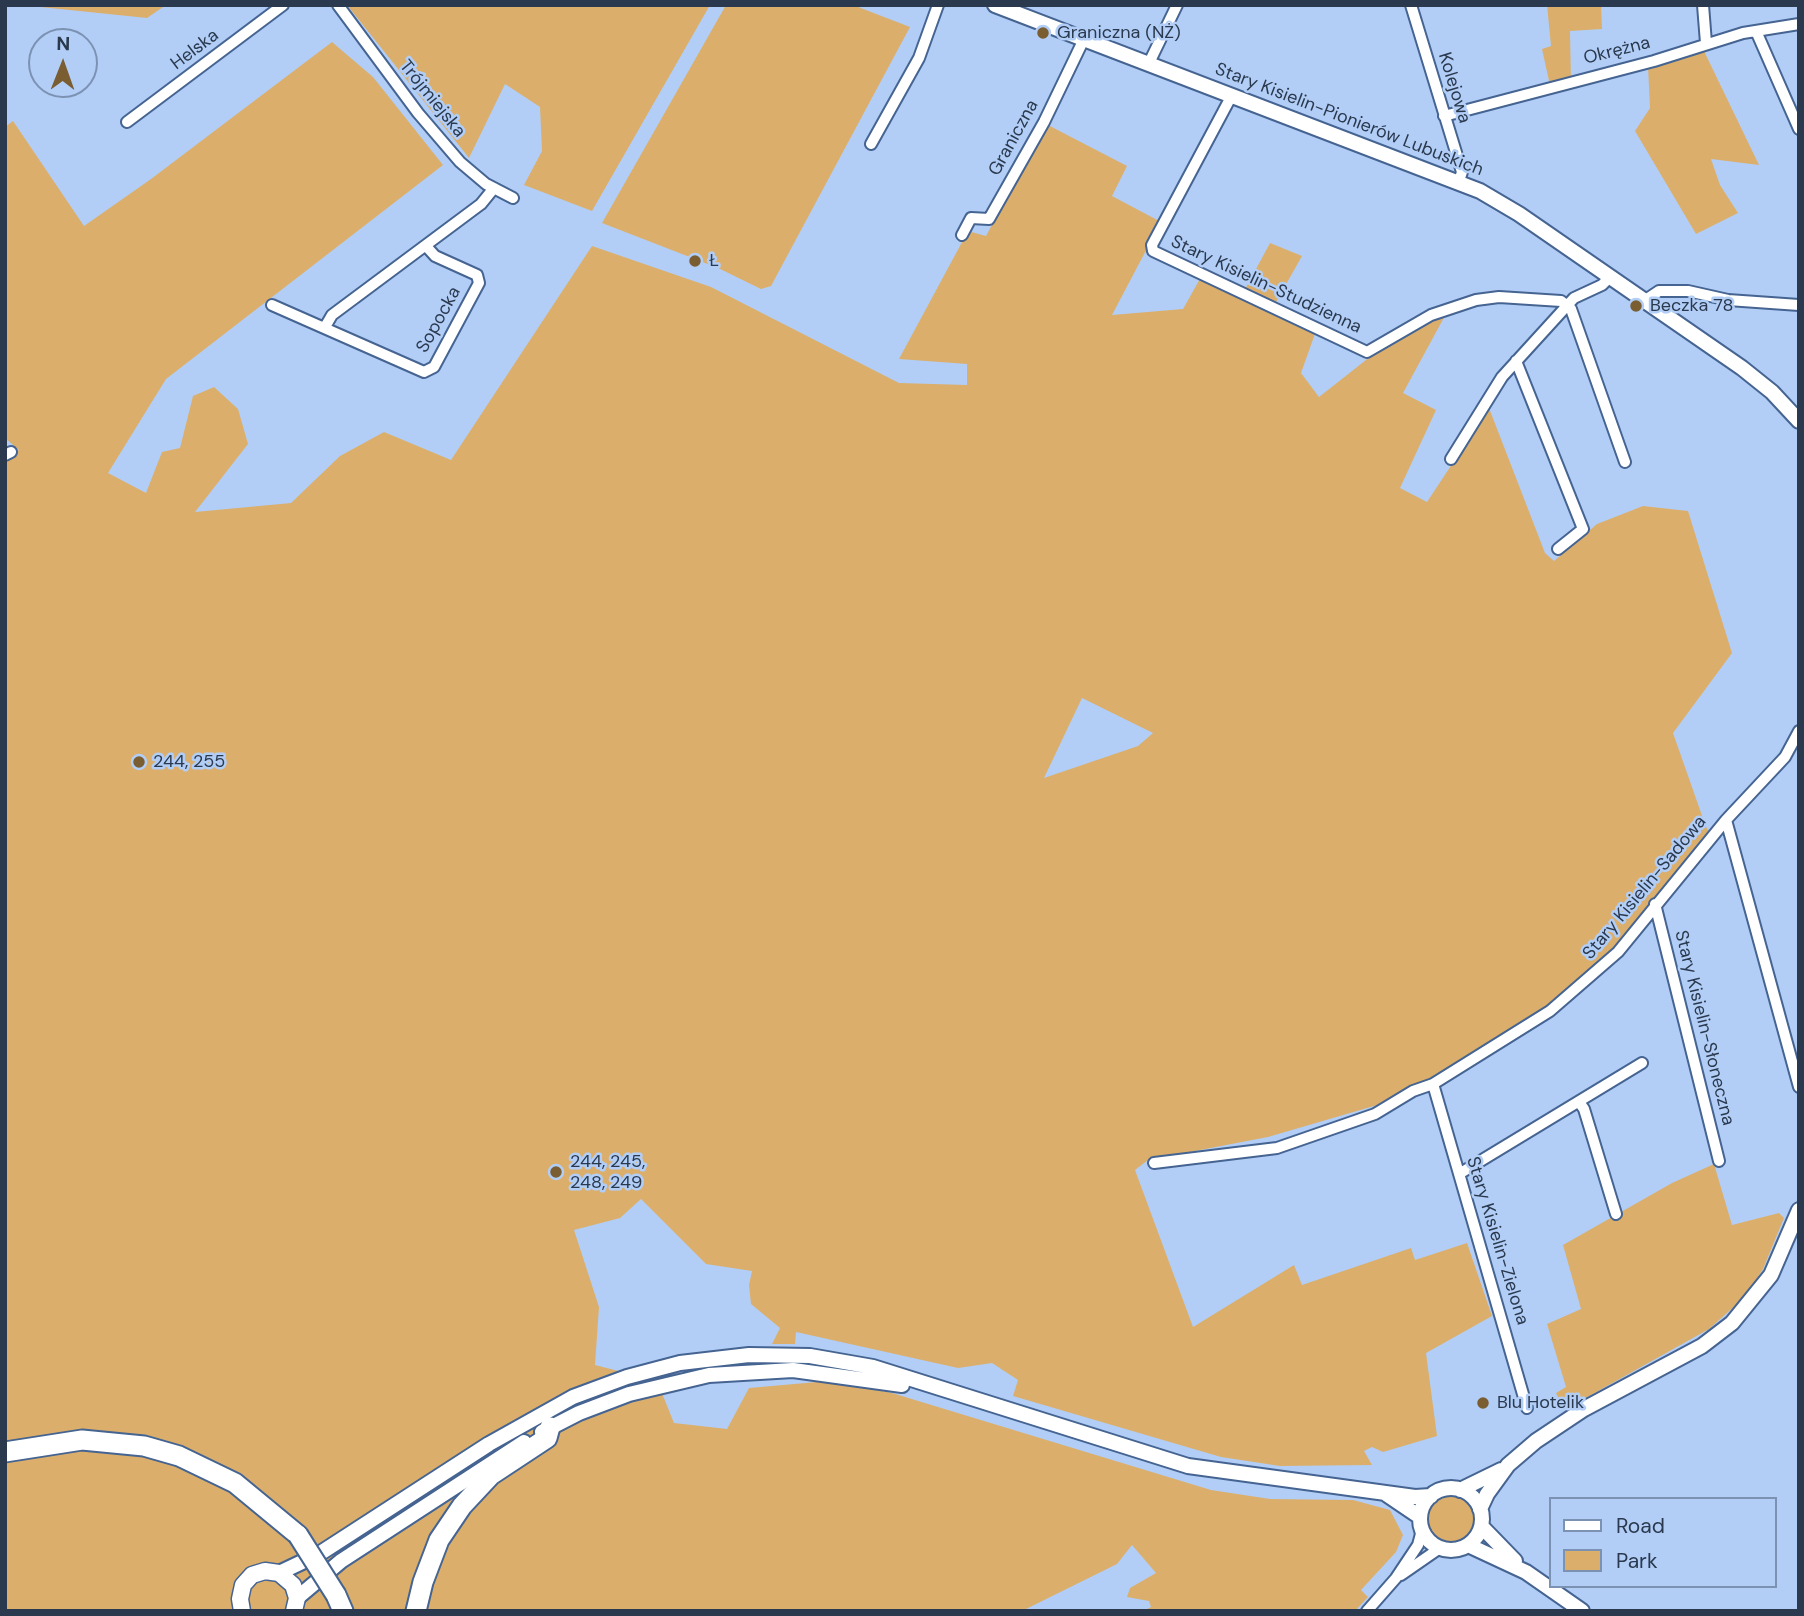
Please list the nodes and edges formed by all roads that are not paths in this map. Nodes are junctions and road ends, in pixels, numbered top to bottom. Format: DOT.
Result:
graph roads {
  1 [pos="283,5"];
  2 [pos="338,5"];
  3 [pos="938,5"];
  4 [pos="995,5"];
  5 [pos="1177,5"];
  6 [pos="1411,5"];
  7 [pos="1703,5"];
  8 [pos="1013,8"];
  9 [pos="1799,24"];
  10 [pos="1756,30"];
  11 [pos="1084,39"];
  12 [pos="1706,43"];
  13 [pos="1149,63"];
  14 [pos="1232,95"];
  15 [pos="1444,116"];
  16 [pos="127,122"];
  17 [pos="1799,129"];
  18 [pos="871,144"];
  19 [pos="1458,181"];
  20 [pos="494,188"];
  21 [pos="513,198"];
  22 [pos="962,235"];
  23 [pos="425,246"];
  24 [pos="1610,277"];
  25 [pos="1644,301"];
  26 [pos="272,305"];
  27 [pos="1567,305"];
  28 [pos="1799,305"];
  29 [pos="324,327"];
  30 [pos="1516,361"];
  31 [pos="1799,421"];
  32 [pos="1451,458"];
  33 [pos="1625,462"];
  34 [pos="1558,550"];
  35 [pos="1797,738"];
  36 [pos="1726,820"];
  37 [pos="1655,904"];
  38 [pos="1642,1063"];
  39 [pos="1433,1084"];
  40 [pos="1799,1087"];
  41 [pos="1579,1102"];
  42 [pos="1718,1161"];
  43 [pos="1154,1163"];
  44 [pos="1459,1174"];
  45 [pos="1799,1210"];
  46 [pos="1616,1214"];
  47 [pos="968,1399"];
  48 [pos="1527,1408"];
  49 [pos="550,1427"];
  50 [pos="5,1452"];
  51 [pos="1508,1465"];
  52 [pos="1460,1490"];
  53 [pos="1382,1492"];
  54 [pos="1431,1496"];
  55 [pos="1480,1509"];
  56 [pos="1421,1523"];
  57 [pos="1482,1527"];
  58 [pos="1468,1545"];
  59 [pos="1440,1548"];
  60 [pos="1526,1572"];
  61 [pos="279,1573"];
  62 [pos="1396,1578"];
  63 [pos="1548,1588"];
  64 [pos="1549,1588"];
  65 [pos="340,1603"];
  66 [pos="296,1604"];
  67 [pos="237,1607"];
  68 [pos="416,1611"];
  69 [pos="1367,1611"];
  70 [pos="1581,1611"];
  1 -- 16 [label="street, Helska"];
  2 -- 20 [label="street, Trójmiejska"];
  3 -- 18 [label="street"];
  4 -- 8 [label="main road, Stary Kisielin-Pionierów Lubuskich"];
  5 -- 13 [label="street"];
  6 -- 15 [label="street, Kolejowa"];
  7 -- 12 [label="street"];
  8 -- 11 [label="main road, Stary Kisielin-Pionierów Lubuskich"];
  9 -- 10 [label="street, Okrężna"];
  10 -- 12 [label="street, Okrężna"];
  10 -- 17 [label="street"];
  11 -- 13 [label="main road, Stary Kisielin-Pionierów Lubuskich"];
  11 -- 22 [label="street, Graniczna"];
  12 -- 15 [label="street, Okrężna"];
  13 -- 14 [label="main road, Stary Kisielin-Pionierów Lubuskich"];
  14 -- 19 [label="main road, Stary Kisielin-Pionierów Lubuskich"];
  14 -- 27 [label="street, Stary Kisielin-Studzienna"];
  15 -- 19 [label="street, Kolejowa"];
  19 -- 24 [label="main road, Stary Kisielin-Pionierów Lubuskich"];
  20 -- 21 [label="street, Trójmiejska"];
  20 -- 23 [label="street"];
  23 -- 29 [label="street"];
  23 -- 29 [label="street, Sopocka"];
  24 -- 25 [label="main road, Stary Kisielin-Pionierów Lubuskich"];
  24 -- 27 [label="street"];
  25 -- 28 [label="street"];
  25 -- 31 [label="main road, Stary Kisielin-Pionierów Lubuskich"];
  26 -- 29 [label="street, Sopocka"];
  27 -- 30 [label="street"];
  27 -- 33 [label="street"];
  30 -- 32 [label="street"];
  30 -- 34 [label="street"];
  35 -- 36 [label="street, Stary Kisielin-Sadowa"];
  36 -- 37 [label="street, Stary Kisielin-Sadowa"];
  36 -- 40 [label="street"];
  37 -- 39 [label="street, Stary Kisielin-Sadowa"];
  37 -- 42 [label="street, Stary Kisielin-Słoneczna"];
  38 -- 41 [label="street"];
  39 -- 43 [label="street, Stary Kisielin-Sadowa"];
  39 -- 44 [label="street, Stary Kisielin-Zielona"];
  41 -- 44 [label="street"];
  41 -- 46 [label="street"];
  44 -- 48 [label="street, Stary Kisielin-Zielona"];
  45 -- 51 [label="main road"];
  47 -- 49 [label="main road"];
  47 -- 53 [label="main road"];
  47 -- 61 [label="main road"];
  49 -- 66 [label="main road"];
  49 -- 68 [label="highway"];
  50 -- 65 [label="highway, bridge"];
  51 -- 52 [label="main road"];
  51 -- 55 [label="main road"];
  52 -- 54 [label="main road"];
  52 -- 55 [label="main road"];
  53 -- 54 [label="main road"];
  53 -- 56 [label="main road"];
  54 -- 56 [label="main road"];
  55 -- 57 [label="main road"];
  56 -- 59 [label="main road"];
  56 -- 62 [label="street"];
  57 -- 58 [label="main road"];
  57 -- 60 [label="main road"];
  58 -- 59 [label="main road"];
  58 -- 60 [label="main road"];
  59 -- 62 [label="street"];
  60 -- 63 [label="main road"];
  61 -- 66 [label="main road"];
  61 -- 67 [label="main road"];
  62 -- 69 [label="street"];
  64 -- 70 [label="main road"];
}
